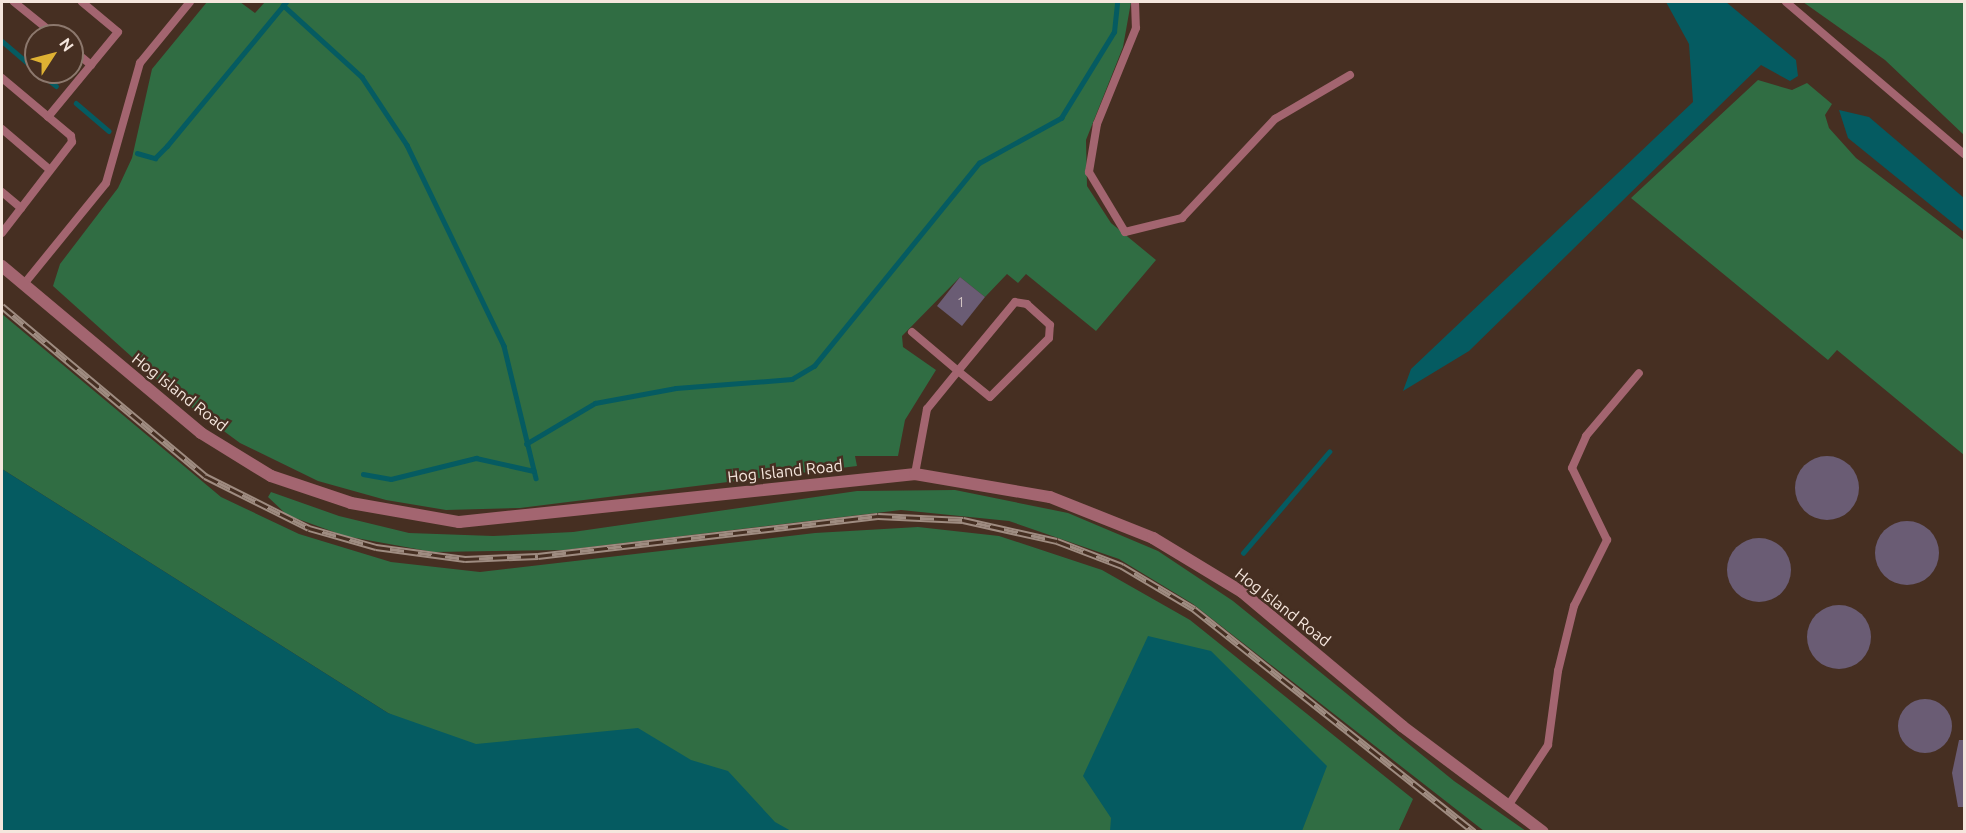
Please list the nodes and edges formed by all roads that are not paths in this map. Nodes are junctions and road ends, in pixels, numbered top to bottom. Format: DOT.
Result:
graph roads {
  1 [pos="14,2"];
  2 [pos="82,2"];
  3 [pos="190,2"];
  4 [pos="1135,2"];
  5 [pos="1786,2"];
  6 [pos="41,24"];
  7 [pos="84,59"];
  8 [pos="91,65"];
  9 [pos="1350,75"];
  10 [pos="2,78"];
  11 [pos="48,117"];
  12 [pos="2,129"];
  13 [pos="1965,154"];
  14 [pos="50,170"];
  15 [pos="2,192"];
  16 [pos="21,208"];
  17 [pos="2,233"];
  18 [pos="2,266"];
  19 [pos="24,285"];
  20 [pos="912,332"];
  21 [pos="958,371"];
  22 [pos="1639,373"];
  23 [pos="915,474"];
  24 [pos="1508,806"];
  25 [pos="1543,831"];
  1 -- 6 [label="lane"];
  2 -- 8 [label="lane"];
  3 -- 19 [label="lane"];
  4 -- 9 [label="lane"];
  5 -- 13 [label="lane"];
  7 -- 8 [label="lane"];
  8 -- 11 [label="lane"];
  10 -- 11 [label="lane"];
  11 -- 14 [label="lane"];
  12 -- 14 [label="lane"];
  14 -- 16 [label="lane"];
  15 -- 16 [label="lane"];
  16 -- 17 [label="lane"];
  18 -- 19 [label="street, Hog Island Road"];
  19 -- 23 [label="street, Hog Island Road"];
  20 -- 21 [label="lane"];
  21 -- 21 [label="lane"];
  21 -- 23 [label="lane"];
  22 -- 24 [label="lane"];
  23 -- 24 [label="street, Hog Island Road"];
  24 -- 25 [label="street, Hog Island Road"];
}
